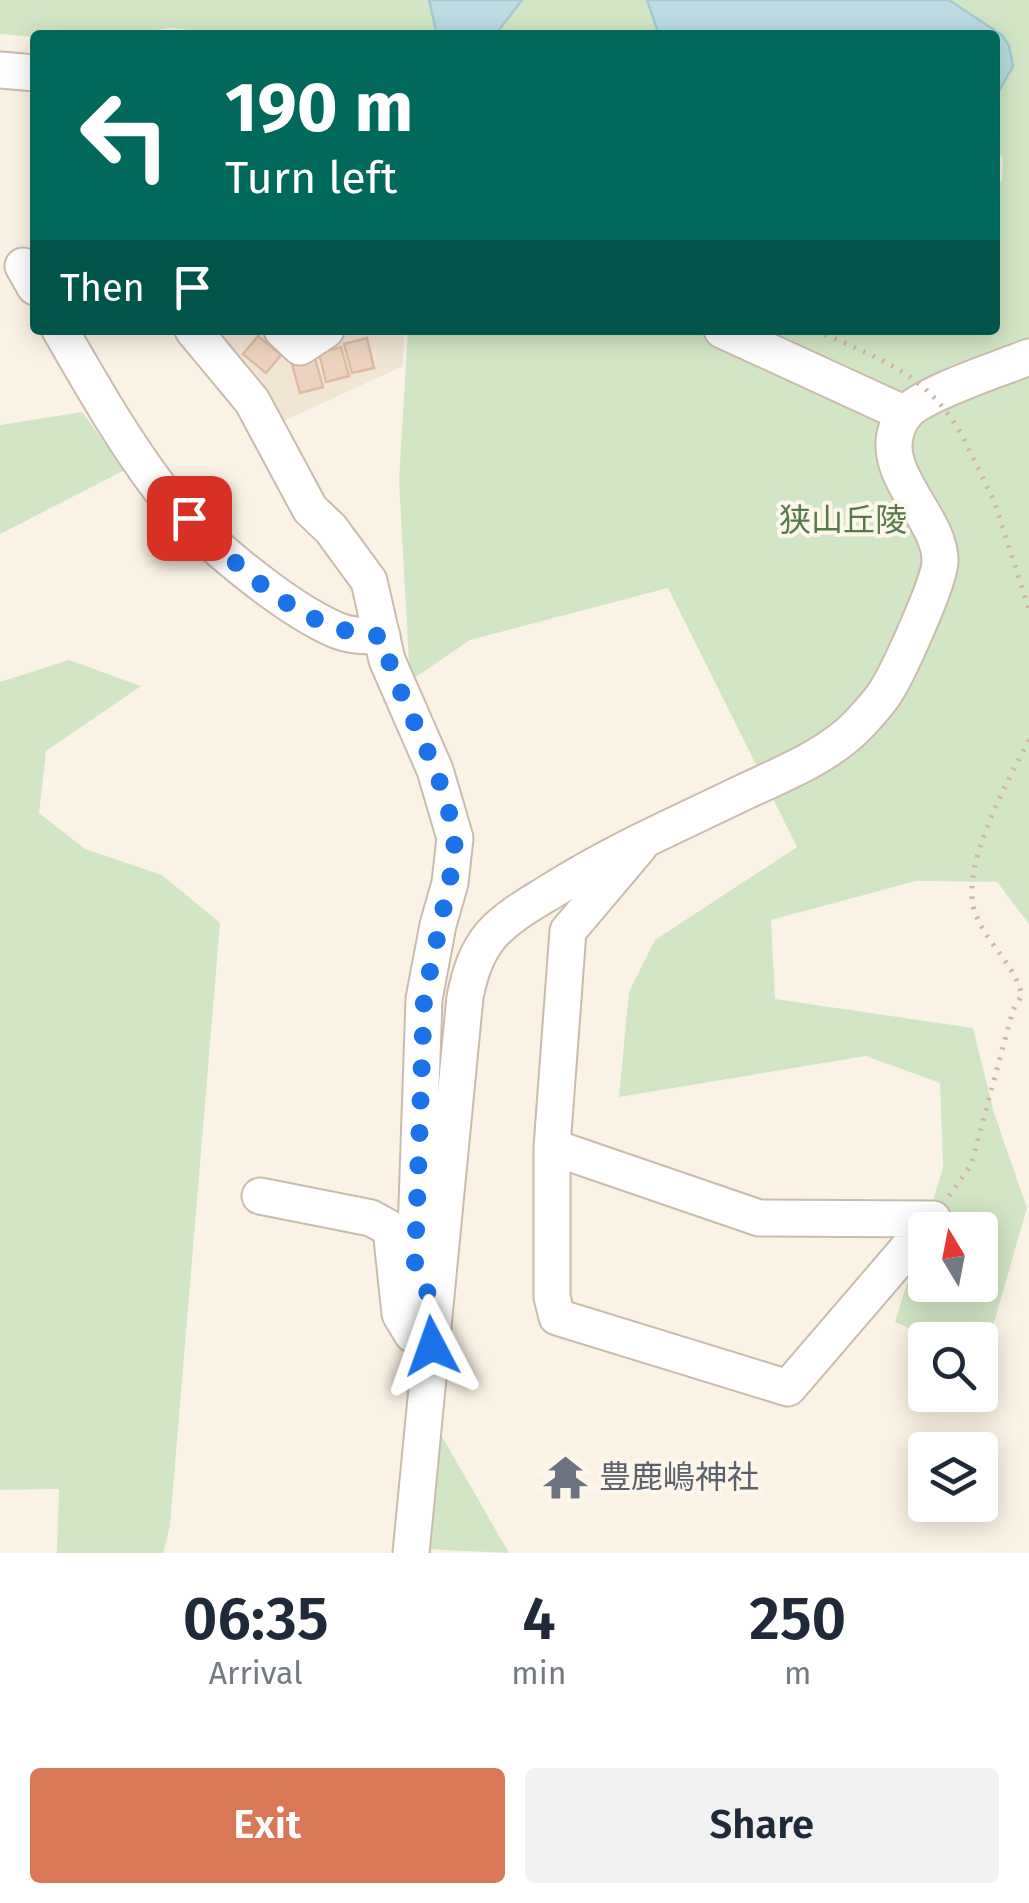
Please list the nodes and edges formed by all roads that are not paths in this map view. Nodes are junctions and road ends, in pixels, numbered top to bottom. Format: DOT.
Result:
graph roads {
  1 [pos="0,70"];
  2 [pos="30,73"];
  3 [pos="63,335"];
  4 [pos="197,335"];
  5 [pos="288,335"];
  6 [pos="318,335"];
  7 [pos="735,335"];
  8 [pos="1029,357"];
  9 [pos="908,400"];
  10 [pos="382,636"];
  11 [pos="642,842"];
  12 [pos="552,1147"];
  13 [pos="260,1196"];
  14 [pos="434,1330"];
  15 [pos="411,1553"];
  1 -- 2 [label="street"];
  3 -- 10 [label="street"];
  4 -- 10 [label="street"];
  5 -- 6 [label="street"];
  7 -- 9 [label="street"];
  8 -- 9 [label="street"];
  9 -- 11 [label="street"];
  10 -- 14 [label="street"];
  11 -- 12 [label="street"];
  11 -- 14 [label="street"];
  12 -- 12 [label="street"];
  13 -- 14 [label="street"];
  14 -- 15 [label="street"];
}
